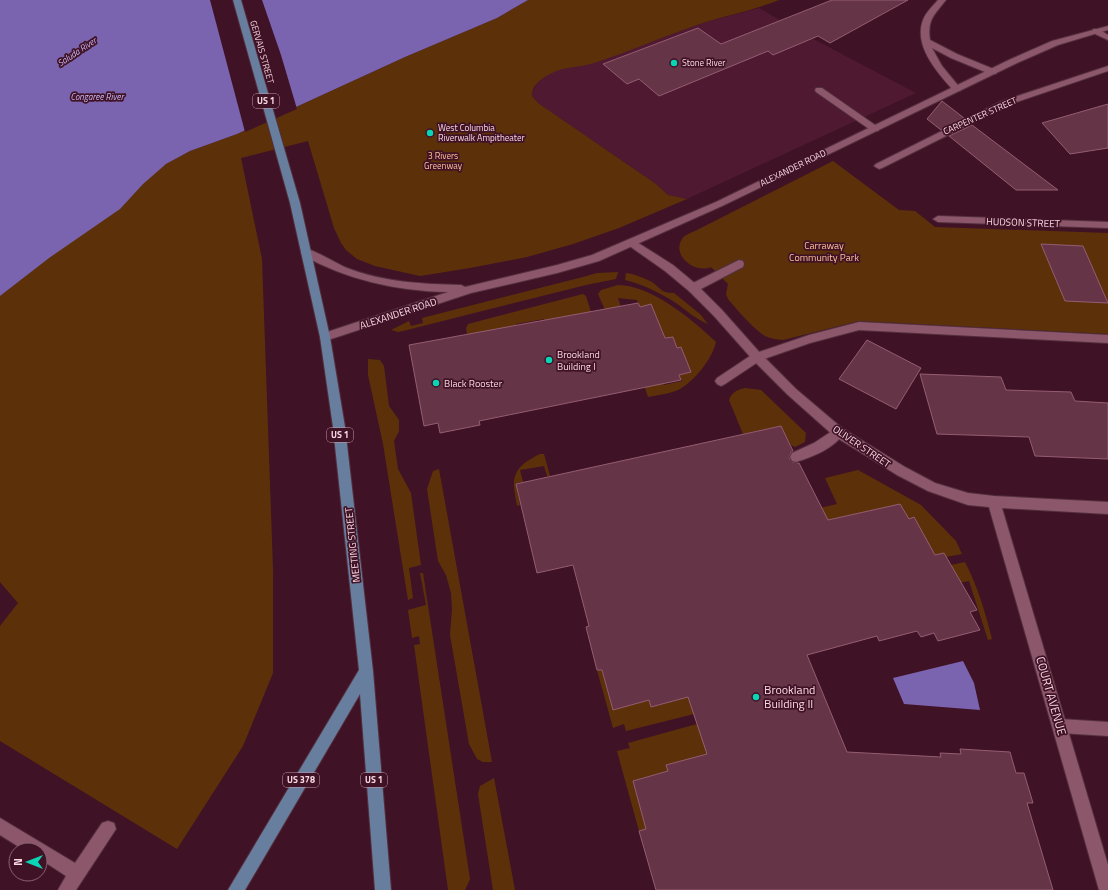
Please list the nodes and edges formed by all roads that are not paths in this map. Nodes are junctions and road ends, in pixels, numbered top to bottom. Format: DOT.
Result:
graph roads {
  1 [pos="237,0"];
  2 [pos="942,0"];
  3 [pos="1108,28"];
  4 [pos="1096,31"];
  5 [pos="1108,38"];
  6 [pos="927,42"];
  7 [pos="1108,68"];
  8 [pos="993,72"];
  9 [pos="957,89"];
  10 [pos="819,90"];
  11 [pos="875,128"];
  12 [pos="879,166"];
  13 [pos="295,203"];
  14 [pos="938,219"];
  15 [pos="1108,225"];
  16 [pos="632,243"];
  17 [pos="306,252"];
  18 [pos="740,264"];
  19 [pos="693,288"];
  20 [pos="470,289"];
  21 [pos="325,337"];
  22 [pos="1108,339"];
  23 [pos="757,357"];
  24 [pos="721,381"];
  25 [pos="838,432"];
  26 [pos="796,457"];
  27 [pos="994,502"];
  28 [pos="1108,508"];
  29 [pos="366,671"];
  30 [pos="1060,726"];
  31 [pos="1108,729"];
  32 [pos="0,826"];
  33 [pos="108,829"];
  34 [pos="27,842"];
  35 [pos="48,855"];
  36 [pos="78,874"];
  37 [pos="66,890"];
  38 [pos="236,890"];
  39 [pos="383,890"];
  40 [pos="1108,890"];
  1 -- 13 [label="main road, GERVAIS STREET / US 1"];
  2 -- 6 [label="street"];
  3 -- 4 [label="street, ALEXANDER ROAD"];
  4 -- 5 [label="street"];
  4 -- 8 [label="street, ALEXANDER ROAD"];
  6 -- 8 [label="street"];
  6 -- 9 [label="street"];
  7 -- 12 [label="street, CARPENTER STREET"];
  8 -- 9 [label="street, ALEXANDER ROAD"];
  9 -- 11 [label="street, ALEXANDER ROAD"];
  10 -- 11 [label="street"];
  11 -- 16 [label="street, ALEXANDER ROAD"];
  13 -- 17 [label="main road, MEETING STREET / US 1"];
  14 -- 15 [label="street, HUDSON STREET"];
  16 -- 19 [label="street, OLIVER STREET"];
  16 -- 20 [label="street, ALEXANDER ROAD"];
  17 -- 20 [label="street, ALEXANDER ROAD"];
  17 -- 21 [label="main road, MEETING STREET / US 1"];
  18 -- 19 [label="street"];
  19 -- 23 [label="street, OLIVER STREET"];
  20 -- 21 [label="street, ALEXANDER ROAD"];
  21 -- 29 [label="main road, MEETING STREET / US 1"];
  22 -- 23 [label="street"];
  23 -- 24 [label="street"];
  23 -- 25 [label="street, OLIVER STREET"];
  25 -- 26 [label="street"];
  25 -- 27 [label="street, OLIVER STREET"];
  27 -- 28 [label="street, OLIVER STREET"];
  27 -- 30 [label="street, COURT AVENUE"];
  29 -- 38 [label="main road, US 378"];
  29 -- 39 [label="main road, MEETING STREET / US 1"];
  30 -- 31 [label="street"];
  30 -- 40 [label="street, COURT AVENUE"];
  32 -- 34 [label="street"];
  33 -- 36 [label="street"];
  35 -- 36 [label="street"];
  36 -- 37 [label="street"];
}
